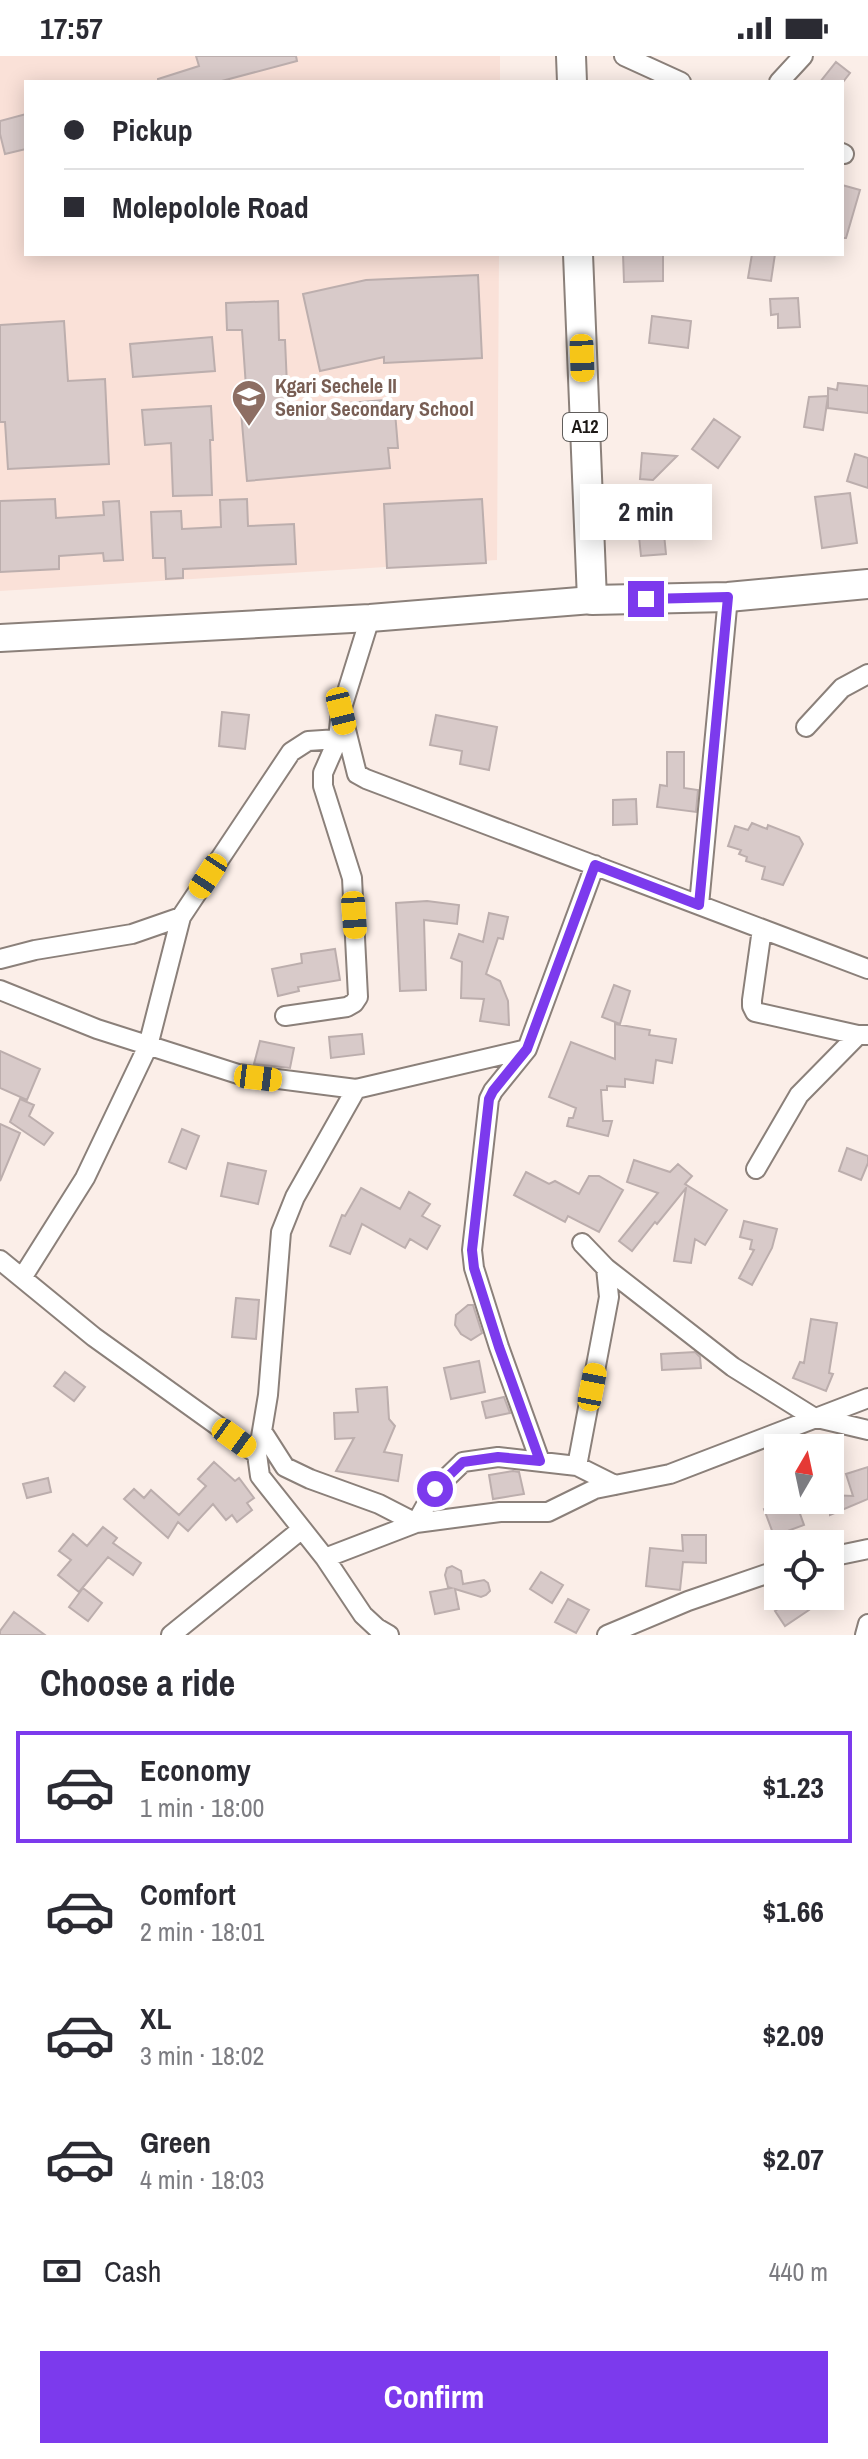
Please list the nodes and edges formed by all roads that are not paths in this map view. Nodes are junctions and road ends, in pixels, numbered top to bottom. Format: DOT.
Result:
graph roads {
  1 [pos="571,56"];
  2 [pos="624,56"];
  3 [pos="803,56"];
  4 [pos="572,80"];
  5 [pos="677,80"];
  6 [pos="781,80"];
  7 [pos="578,256"];
  8 [pos="868,584"];
  9 [pos="728,597"];
  10 [pos="592,600"];
  11 [pos="370,618"];
  12 [pos="0,638"];
  13 [pos="868,674"];
  14 [pos="341,711"];
  15 [pos="806,727"];
  16 [pos="338,739"];
  17 [pos="328,759"];
  18 [pos="357,774"];
  19 [pos="595,865"];
  20 [pos="699,905"];
  21 [pos="181,917"];
  22 [pos="762,929"];
  23 [pos="0,959"];
  24 [pos="868,969"];
  25 [pos="0,990"];
  26 [pos="285,1016"];
  27 [pos="863,1035"];
  28 [pos="148,1046"];
  29 [pos="527,1049"];
  30 [pos="356,1089"];
  31 [pos="756,1169"];
  32 [pos="582,1243"];
  33 [pos="0,1260"];
  34 [pos="606,1268"];
  35 [pos="22,1278"];
  36 [pos="868,1398"];
  37 [pos="813,1417"];
  38 [pos="868,1430"];
  39 [pos="262,1431"];
  40 [pos="257,1454"];
  41 [pos="540,1461"];
  42 [pos="577,1466"];
  43 [pos="615,1485"];
  44 [pos="416,1523"];
  45 [pos="302,1529"];
  46 [pos="868,1549"];
  47 [pos="844,1554"];
  48 [pos="325,1558"];
  49 [pos="764,1575"];
  50 [pos="868,1624"];
  51 [pos="381,1633"];
  52 [pos="171,1635"];
  53 [pos="607,1635"];
  54 [pos="865,1635"];
  1 -- 4 [label="main road"];
  2 -- 5 [label="street"];
  3 -- 6 [label="street"];
  7 -- 10 [label="main road, A12"];
  8 -- 9 [label="main road"];
  9 -- 10 [label="main road"];
  9 -- 20 [label="street"];
  10 -- 11 [label="street"];
  11 -- 12 [label="street"];
  11 -- 14 [label="street"];
  13 -- 15 [label="street"];
  14 -- 16 [label="street"];
  14 -- 18 [label="street"];
  16 -- 17 [label="street"];
  16 -- 21 [label="street"];
  17 -- 18 [label="street"];
  17 -- 26 [label="street"];
  18 -- 19 [label="street"];
  19 -- 20 [label="street"];
  19 -- 29 [label="street"];
  20 -- 22 [label="street"];
  21 -- 23 [label="street"];
  21 -- 28 [label="street"];
  22 -- 24 [label="street"];
  22 -- 27 [label="street"];
  25 -- 28 [label="street"];
  27 -- 31 [label="street"];
  28 -- 30 [label="street"];
  28 -- 35 [label="street"];
  29 -- 30 [label="street"];
  29 -- 41 [label="street"];
  30 -- 39 [label="street"];
  32 -- 34 [label="street"];
  33 -- 35 [label="street"];
  34 -- 37 [label="street"];
  34 -- 42 [label="street"];
  35 -- 40 [label="street"];
  36 -- 37 [label="street"];
  37 -- 38 [label="street"];
  37 -- 43 [label="street"];
  39 -- 40 [label="street"];
  39 -- 44 [label="street"];
  40 -- 45 [label="street"];
  41 -- 42 [label="street"];
  41 -- 44 [label="street"];
  42 -- 43 [label="street"];
  43 -- 44 [label="street"];
  44 -- 48 [label="street"];
  45 -- 48 [label="street"];
  45 -- 52 [label="street"];
  46 -- 47 [label="street"];
  48 -- 51 [label="street"];
  49 -- 53 [label="street"];
  50 -- 54 [label="street"];
}
